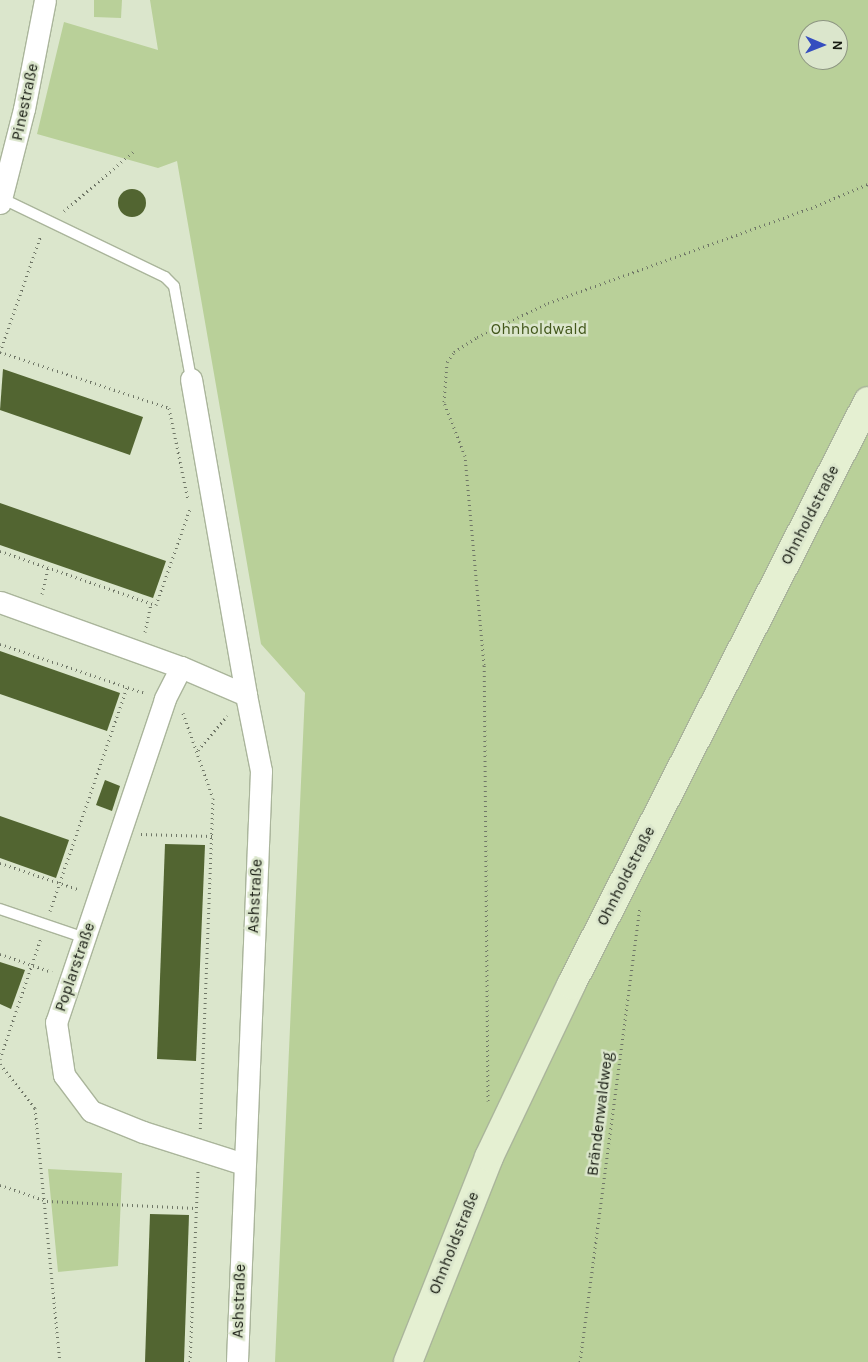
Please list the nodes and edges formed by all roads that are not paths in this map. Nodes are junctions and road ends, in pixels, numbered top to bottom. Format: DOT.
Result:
graph roads {
  1 [pos="45,0"];
  2 [pos="1,200"];
  3 [pos="192,379"];
  4 [pos="868,402"];
  5 [pos="0,602"];
  6 [pos="181,667"];
  7 [pos="246,695"];
  8 [pos="0,909"];
  9 [pos="85,938"];
  10 [pos="243,1164"];
  11 [pos="237,1362"];
  12 [pos="408,1362"];
  1 -- 2 [label="street, Pinestraße"];
  2 -- 3 [label="lane"];
  3 -- 7 [label="street, Ashstraße"];
  4 -- 12 [label="main road, Ohnholdstraße"];
  5 -- 6 [label="street"];
  6 -- 7 [label="street"];
  6 -- 9 [label="street, Poplarstraße"];
  7 -- 10 [label="street, Ashstraße"];
  8 -- 9 [label="lane"];
  9 -- 10 [label="street, Poplarstraße"];
  10 -- 11 [label="street, Ashstraße"];
}
